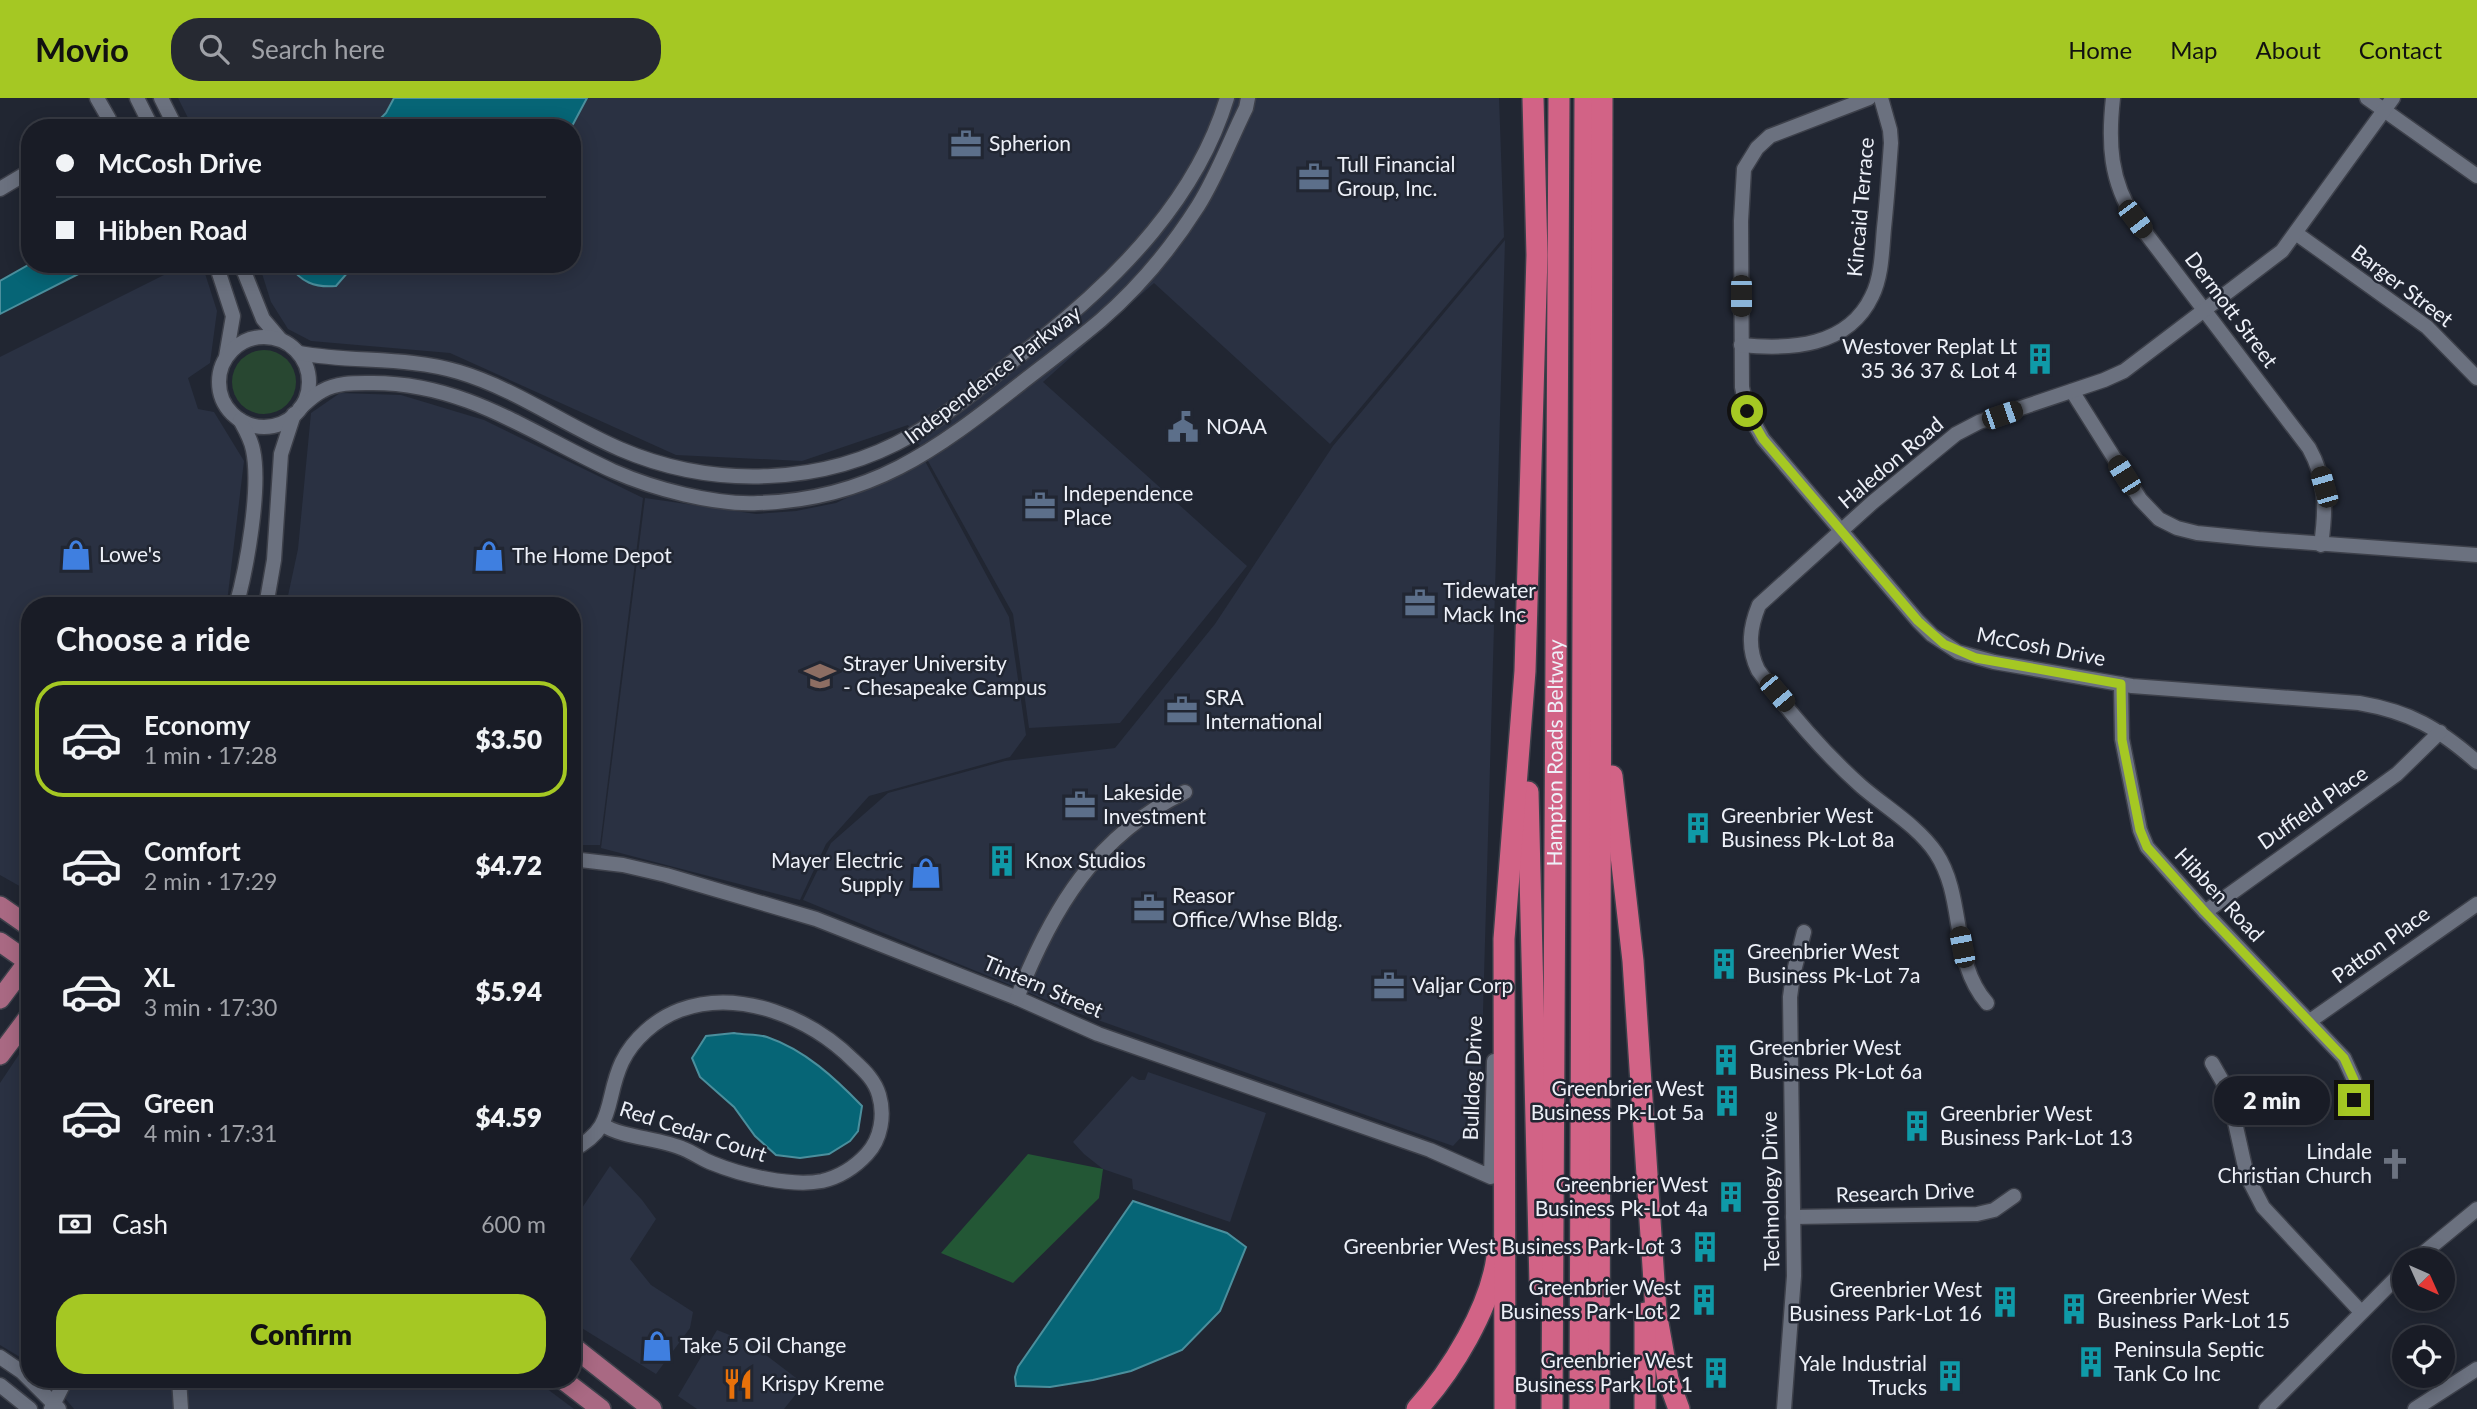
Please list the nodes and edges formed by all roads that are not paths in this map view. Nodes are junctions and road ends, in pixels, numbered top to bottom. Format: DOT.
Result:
graph roads {
  1 [pos="97,98"];
  2 [pos="137,98"];
  3 [pos="161,98"];
  4 [pos="1227,98"];
  5 [pos="1248,98"];
  6 [pos="1533,98"];
  7 [pos="1559,98"];
  8 [pos="1565,98"];
  9 [pos="1585,98"];
  10 [pos="1602,98"];
  11 [pos="1869,98"];
  12 [pos="1881,98"];
  13 [pos="2113,98"];
  14 [pos="2367,98"];
  15 [pos="2389,104"];
  16 [pos="109,119"];
  17 [pos="148,119"];
  18 [pos="172,119"];
  19 [pos="21,176"];
  20 [pos="2477,176"];
  21 [pos="0,188"];
  22 [pos="2297,234"];
  23 [pos="219,273"];
  24 [pos="244,273"];
  25 [pos="2205,310"];
  26 [pos="281,340"];
  27 [pos="1741,345"];
  28 [pos="299,353"];
  29 [pos="225,358"];
  30 [pos="2477,378"];
  31 [pos="2072,391"];
  32 [pos="297,411"];
  33 [pos="240,420"];
  34 [pos="1841,532"];
  35 [pos="2321,544"];
  36 [pos="2477,555"];
  37 [pos="238,597"];
  38 [pos="268,597"];
  39 [pos="1525,671"];
  40 [pos="1601,673"];
  41 [pos="2121,684"];
  42 [pos="2440,732"];
  43 [pos="2477,762"];
  44 [pos="1185,792"];
  45 [pos="581,860"];
  46 [pos="2477,904"];
  47 [pos="0,906"];
  48 [pos="2205,912"];
  49 [pos="21,921"];
  50 [pos="1804,932"];
  51 [pos="0,942"];
  52 [pos="21,956"];
  53 [pos="21,971"];
  54 [pos="1496,981"];
  55 [pos="1017,998"];
  56 [pos="0,999"];
  57 [pos="1987,1003"];
  58 [pos="2311,1021"];
  59 [pos="21,1027"];
  60 [pos="21,1038"];
  61 [pos="4,1050"];
  62 [pos="2212,1063"];
  63 [pos="2354,1100"];
  64 [pos="603,1125"];
  65 [pos="581,1145"];
  66 [pos="1644,1155"];
  67 [pos="1498,1183"];
  68 [pos="2014,1196"];
  69 [pos="2477,1209"];
  70 [pos="1793,1217"];
  71 [pos="2430,1248"];
  72 [pos="2392,1282"];
  73 [pos="2361,1312"];
  74 [pos="581,1353"];
  75 [pos="0,1357"];
  76 [pos="2477,1369"];
  77 [pos="581,1370"];
  78 [pos="21,1371"];
  79 [pos="0,1385"];
  80 [pos="37,1388"];
  81 [pos="62,1388"];
  82 [pos="180,1388"];
  83 [pos="574,1388"];
  84 [pos="54,1407"];
  85 [pos="30,1409"];
  86 [pos="181,1409"];
  87 [pos="601,1409"];
  88 [pos="651,1409"];
  89 [pos="1417,1409"];
  90 [pos="1505,1409"];
  91 [pos="1544,1409"];
  92 [pos="1552,1409"];
  93 [pos="1562,1409"];
  94 [pos="1580,1409"];
  95 [pos="1600,1409"];
  96 [pos="1645,1409"];
  97 [pos="1679,1409"];
  98 [pos="1784,1409"];
  99 [pos="2266,1409"];
  100 [pos="2415,1409"];
  1 -- 16 [label="street"];
  2 -- 17 [label="street"];
  3 -- 18 [label="street"];
  4 -- 28 [label="street, Independence Parkway"];
  5 -- 32 [label="street, Independence Parkway"];
  6 -- 39 [label="highway"];
  7 -- 92 [label="highway, Hampton Roads Beltway"];
  8 -- 93 [label="highway"];
  9 -- 94 [label="highway"];
  10 -- 40 [label="highway"];
  11 -- 27 [label="street, McCosh Drive"];
  12 -- 27 [label="street, Kincaid Terrace"];
  13 -- 25 [label="street, Dermott Street"];
  14 -- 15 [label="street"];
  15 -- 20 [label="street"];
  15 -- 22 [label="street, Haledon Road"];
  19 -- 21 [label="street"];
  22 -- 25 [label="street, Haledon Road"];
  22 -- 30 [label="street, Barger Street"];
  23 -- 29 [label="street"];
  24 -- 26 [label="street"];
  25 -- 31 [label="street, Haledon Road"];
  25 -- 35 [label="street, Dermott Street"];
  26 -- 28 [label="street"];
  26 -- 29 [label="street"];
  27 -- 34 [label="street, McCosh Drive"];
  28 -- 32 [label="street"];
  29 -- 33 [label="street"];
  31 -- 34 [label="street, Haledon Road"];
  31 -- 35 [label="street"];
  32 -- 33 [label="street"];
  32 -- 38 [label="street"];
  33 -- 37 [label="street"];
  34 -- 41 [label="street, McCosh Drive"];
  34 -- 57 [label="street, Haledon Road"];
  35 -- 36 [label="street"];
  39 -- 67 [label="highway"];
  39 -- 91 [label="highway"];
  40 -- 66 [label="highway"];
  40 -- 95 [label="highway"];
  41 -- 42 [label="street, McCosh Drive"];
  41 -- 48 [label="street, Hibben Road"];
  42 -- 43 [label="street, McCosh Drive"];
  42 -- 48 [label="street, Duffield Place"];
  44 -- 55 [label="street"];
  45 -- 55 [label="street, Tintern Street"];
  46 -- 58 [label="street, Patton Place"];
  47 -- 49 [label="main road"];
  48 -- 58 [label="street, Hibben Road"];
  50 -- 70 [label="street, Technology Drive"];
  51 -- 52 [label="main road"];
  53 -- 56 [label="main road"];
  54 -- 67 [label="street, Bulldog Drive"];
  55 -- 67 [label="street, Tintern Street"];
  58 -- 63 [label="street, Hibben Road"];
  59 -- 61 [label="main road"];
  60 -- 61 [label="main road"];
  62 -- 73 [label="street"];
  64 -- 64 [label="street, Red Cedar Court"];
  64 -- 65 [label="street, Red Cedar Court"];
  66 -- 96 [label="highway"];
  66 -- 97 [label="highway"];
  67 -- 89 [label="highway"];
  67 -- 90 [label="highway"];
  68 -- 70 [label="street, Research Drive"];
  69 -- 71 [label="street"];
  70 -- 98 [label="street, Technology Drive"];
  72 -- 73 [label="street"];
  73 -- 99 [label="street"];
  74 -- 88 [label="main road"];
  75 -- 78 [label="street"];
  76 -- 100 [label="street"];
  77 -- 88 [label="main road"];
  79 -- 85 [label="street"];
  80 -- 84 [label="street"];
  81 -- 84 [label="street"];
  82 -- 86 [label="street"];
  83 -- 87 [label="main road"];
}
